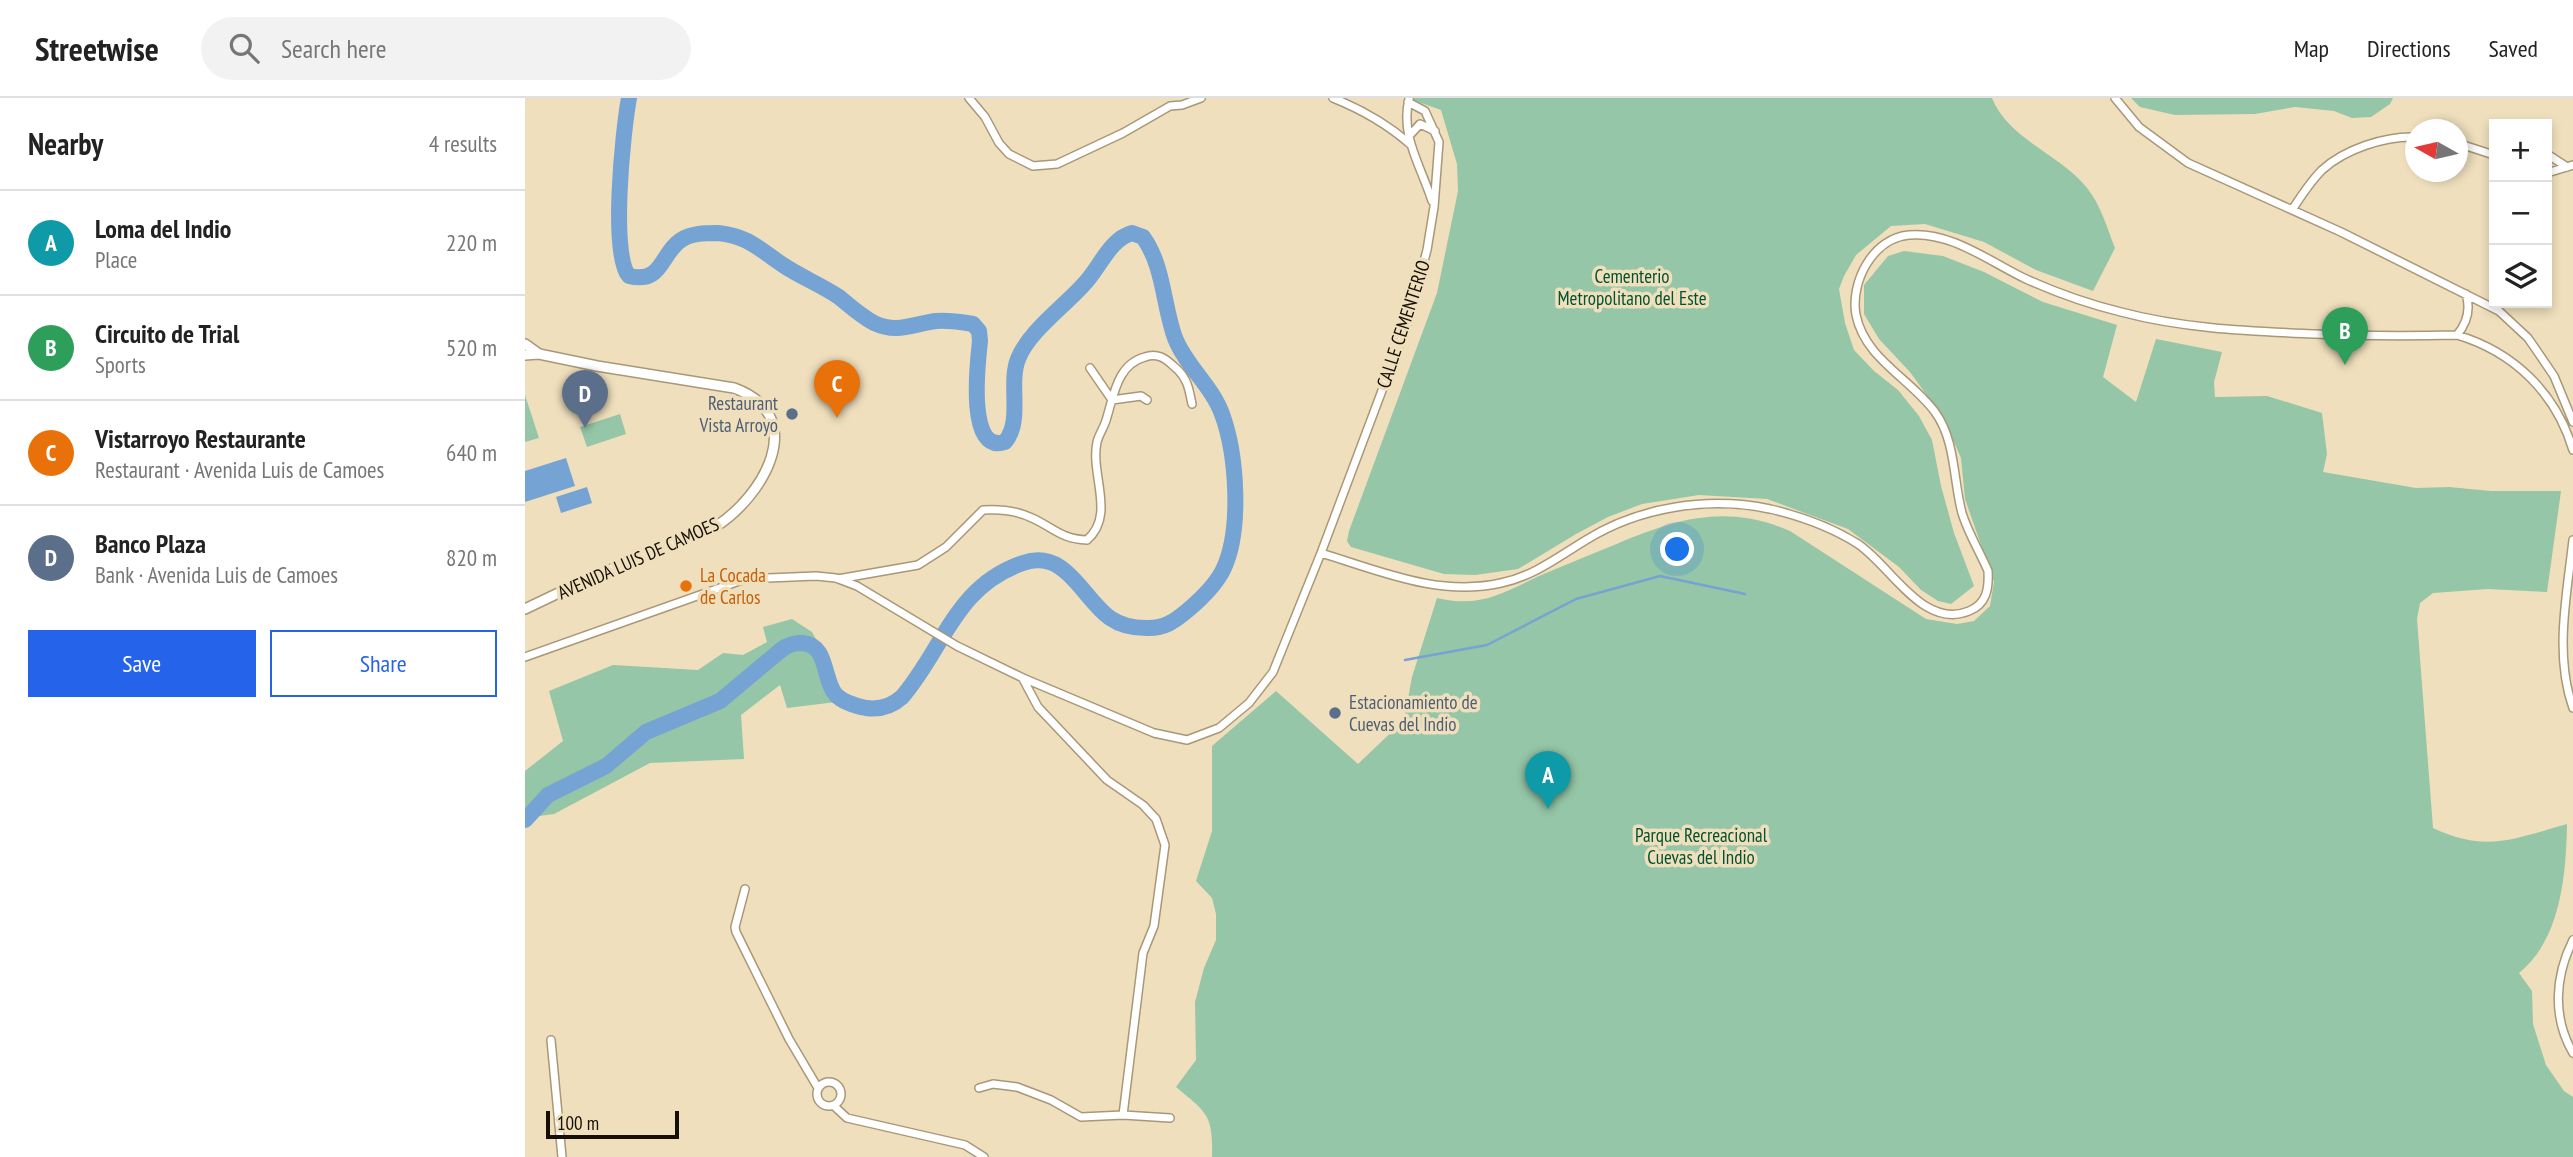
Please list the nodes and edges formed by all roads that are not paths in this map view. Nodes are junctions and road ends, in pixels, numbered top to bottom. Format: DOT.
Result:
graph roads {
  1 [pos="969,98"];
  2 [pos="1201,98"];
  3 [pos="1333,98"];
  4 [pos="2115,98"];
  5 [pos="1409,100"];
  6 [pos="1436,132"];
  7 [pos="2405,139"];
  8 [pos="1409,141"];
  9 [pos="2468,146"];
  10 [pos="2489,153"];
  11 [pos="2552,157"];
  12 [pos="2570,166"];
  13 [pos="2552,171"];
  14 [pos="1434,208"];
  15 [pos="2292,210"];
  16 [pos="2466,295"];
  17 [pos="2458,335"];
  18 [pos="525,344"];
  19 [pos="539,354"];
  20 [pos="525,355"];
  21 [pos="1090,368"];
  22 [pos="1112,400"];
  23 [pos="1147,400"];
  24 [pos="1192,404"];
  25 [pos="2573,422"];
  26 [pos="2573,450"];
  27 [pos="2573,540"];
  28 [pos="1321,553"];
  29 [pos="837,579"];
  30 [pos="525,609"];
  31 [pos="525,657"];
  32 [pos="1023,678"];
  33 [pos="2573,708"];
  34 [pos="745,889"];
  35 [pos="2573,940"];
  36 [pos="551,1040"];
  37 [pos="2573,1053"];
  38 [pos="818,1088"];
  39 [pos="979,1088"];
  40 [pos="834,1106"];
  41 [pos="1123,1115"];
  42 [pos="1170,1118"];
  43 [pos="562,1157"];
  44 [pos="984,1157"];
  1 -- 2 [label="street"];
  3 -- 8 [label="street"];
  4 -- 15 [label="street"];
  5 -- 6 [label="street"];
  5 -- 8 [label="street"];
  6 -- 8 [label="street"];
  6 -- 14 [label="street, CALLE CEMENTERIO"];
  7 -- 15 [label="street"];
  8 -- 14 [label="street"];
  9 -- 10 [label="street"];
  11 -- 12 [label="street"];
  12 -- 13 [label="street"];
  14 -- 28 [label="street, CALLE CEMENTERIO"];
  15 -- 16 [label="street"];
  16 -- 17 [label="street"];
  16 -- 25 [label="street"];
  17 -- 26 [label="street"];
  17 -- 28 [label="street"];
  18 -- 19 [label="street, AVENIDA LUIS DE CAMOES"];
  19 -- 20 [label="street, AVENIDA LUIS DE CAMOES"];
  19 -- 30 [label="street, AVENIDA LUIS DE CAMOES"];
  21 -- 22 [label="street"];
  22 -- 23 [label="street"];
  22 -- 24 [label="street"];
  22 -- 29 [label="street"];
  27 -- 33 [label="street"];
  28 -- 32 [label="street, CALLE CEMENTERIO"];
  29 -- 31 [label="street"];
  29 -- 32 [label="street, CALLE CEMENTERIO"];
  32 -- 41 [label="street"];
  34 -- 38 [label="street"];
  35 -- 37 [label="street"];
  36 -- 43 [label="street"];
  38 -- 40 [label="street"];
  38 -- 40 [label="street"];
  39 -- 41 [label="street"];
  40 -- 44 [label="street"];
  41 -- 42 [label="street"];
}
